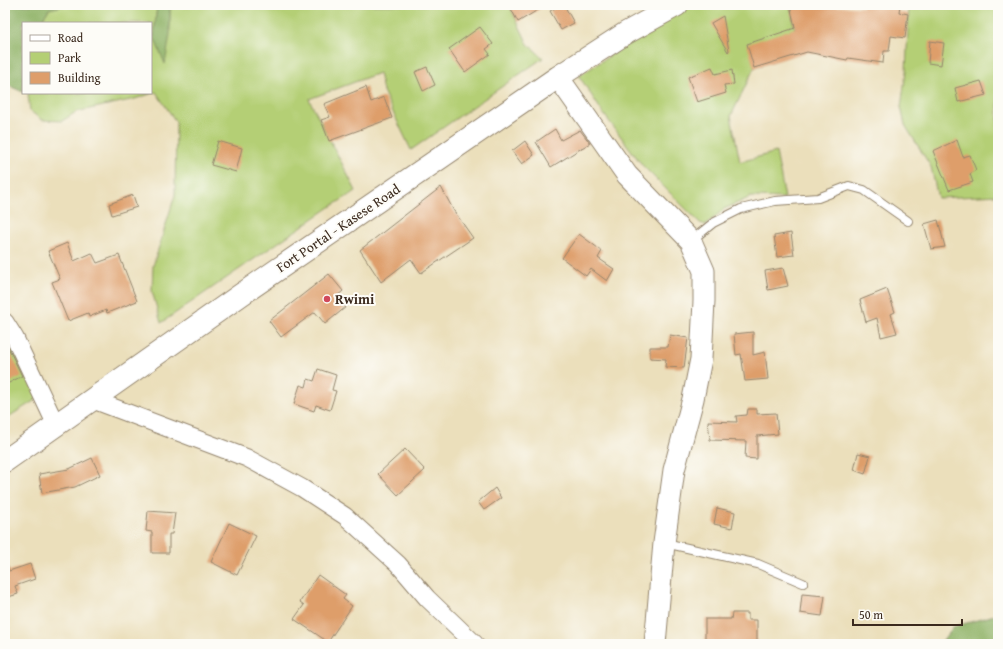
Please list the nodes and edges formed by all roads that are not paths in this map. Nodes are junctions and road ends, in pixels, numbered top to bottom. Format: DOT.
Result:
graph roads {
  1 [pos="677,5"];
  2 [pos="558,77"];
  3 [pos="908,221"];
  4 [pos="691,241"];
  5 [pos="5,322"];
  6 [pos="91,400"];
  7 [pos="56,425"];
  8 [pos="5,461"];
  9 [pos="664,543"];
  10 [pos="803,583"];
  11 [pos="475,644"];
  12 [pos="655,644"];
  1 -- 2 [label="highway, Fort Portal - Kasese Road"];
  2 -- 4 [label="street"];
  2 -- 6 [label="highway, Fort Portal - Kasese Road"];
  3 -- 4 [label="lane"];
  4 -- 9 [label="street"];
  5 -- 7 [label="street"];
  6 -- 7 [label="highway, Fort Portal - Kasese Road"];
  6 -- 11 [label="street"];
  7 -- 8 [label="highway, Fort Portal - Kasese Road"];
  9 -- 10 [label="lane"];
  9 -- 12 [label="street"];
}
